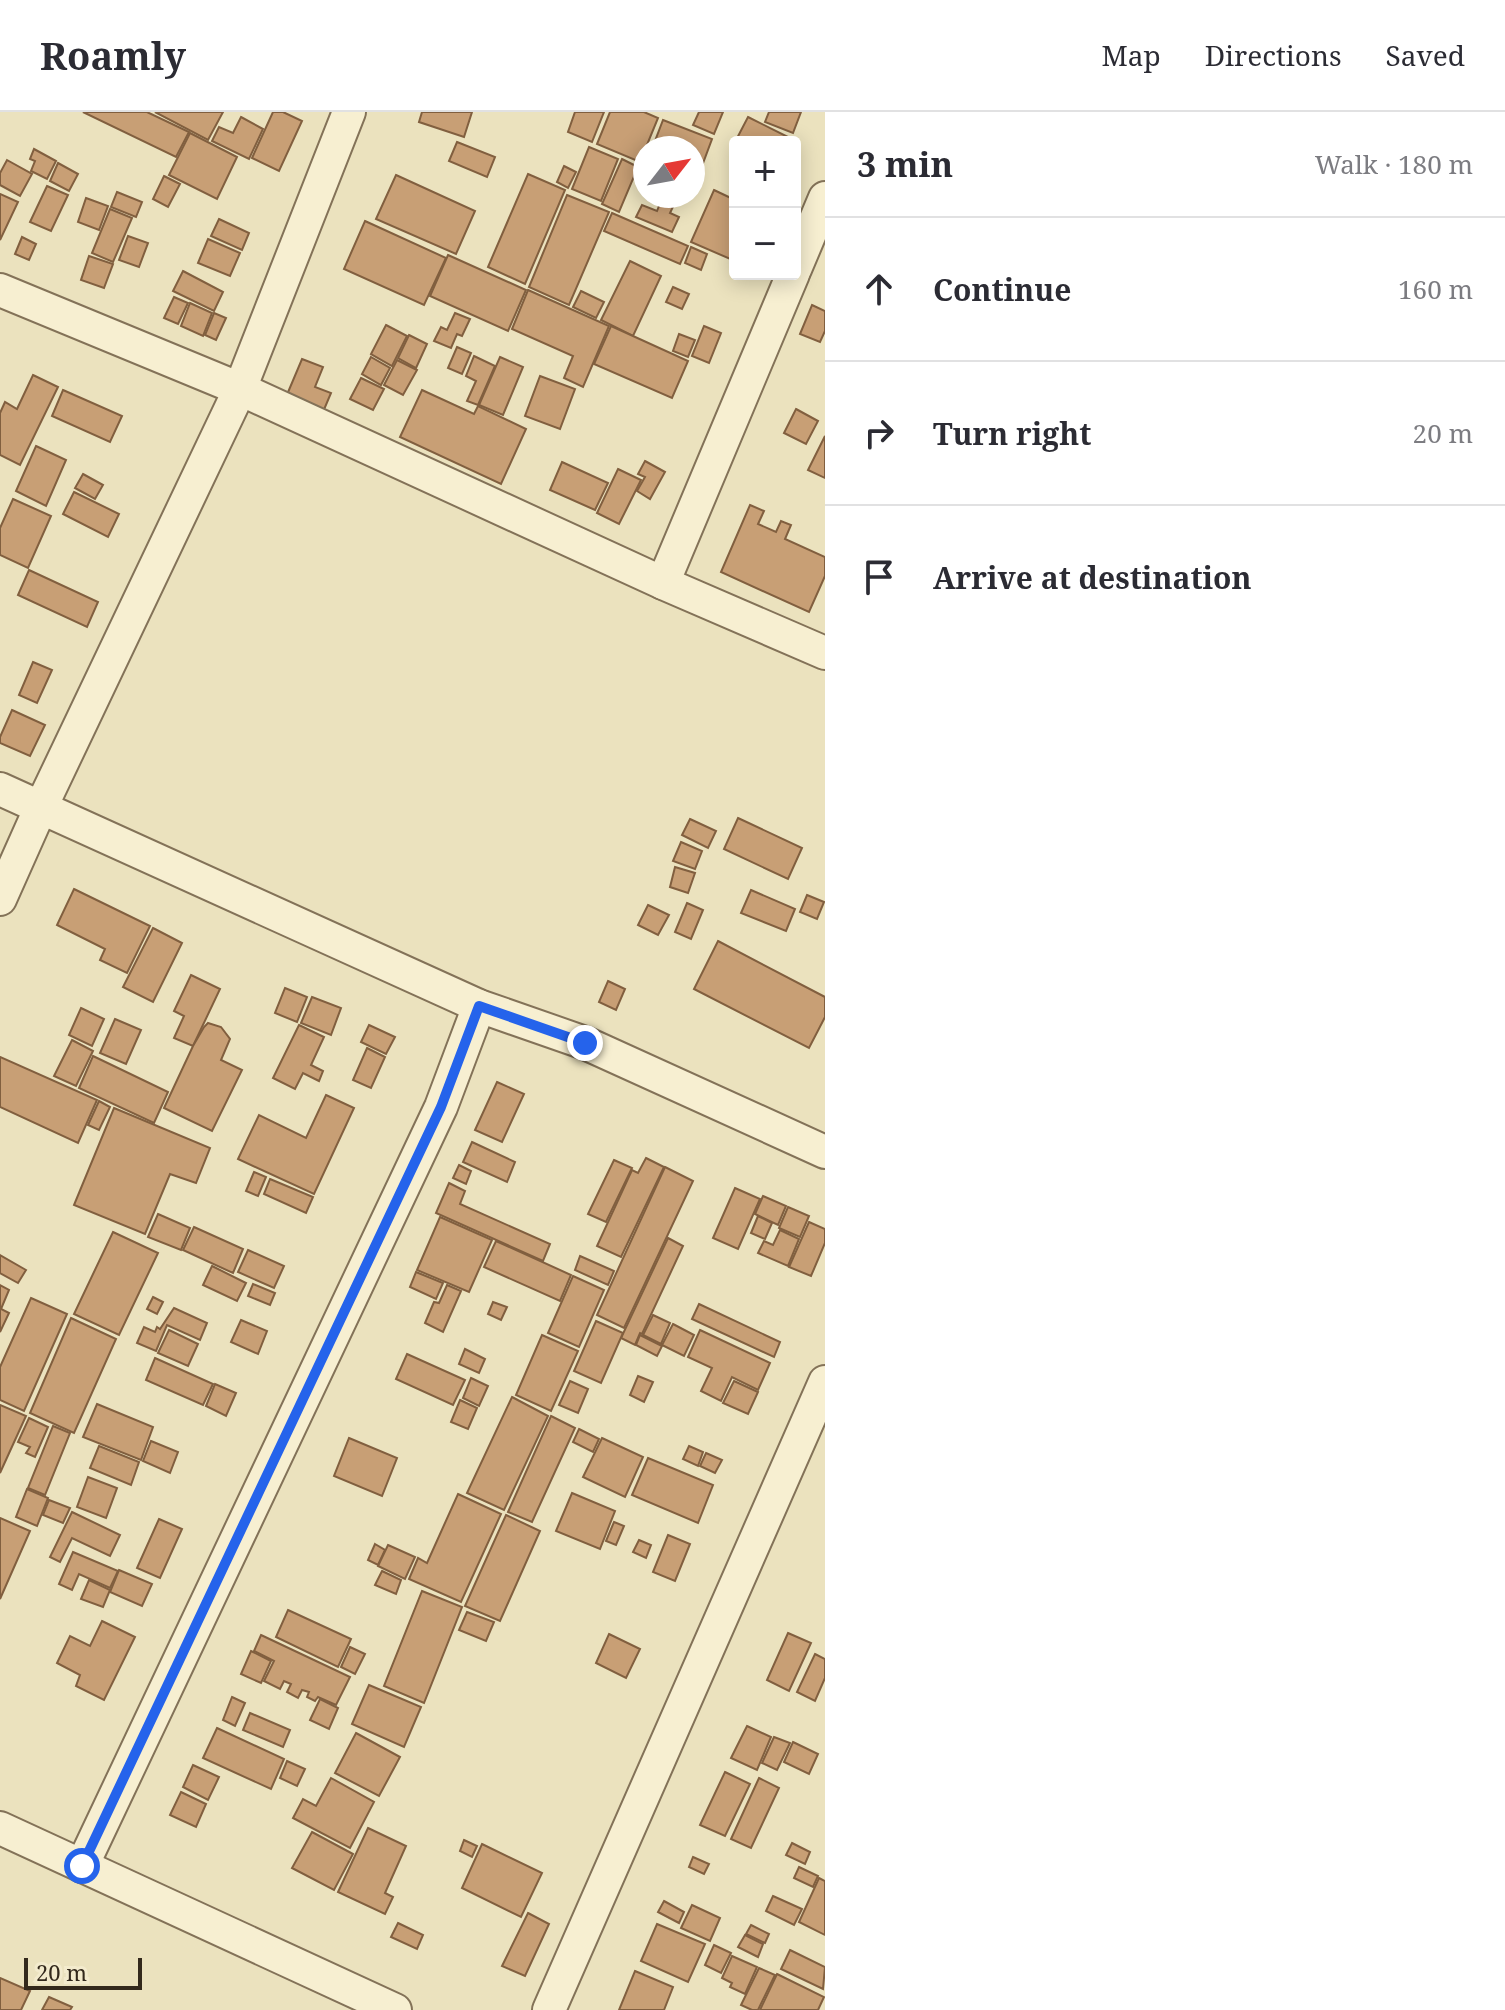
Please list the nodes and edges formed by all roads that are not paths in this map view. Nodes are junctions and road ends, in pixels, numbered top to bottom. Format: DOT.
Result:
graph roads {
  1 [pos="349,112"];
  2 [pos="825,198"];
  3 [pos="801,255"];
  4 [pos="791,280"];
  5 [pos="0,290"];
  6 [pos="240,389"];
  7 [pos="663,583"];
  8 [pos="825,653"];
  9 [pos="0,789"];
  10 [pos="41,807"];
  11 [pos="0,899"];
  12 [pos="479,1006"];
  13 [pos="825,1152"];
  14 [pos="825,1382"];
  15 [pos="0,1828"];
  16 [pos="82,1866"];
  17 [pos="395,2010"];
  18 [pos="549,2010"];
  1 -- 6 [label="street"];
  2 -- 3 [label="street"];
  4 -- 7 [label="street"];
  5 -- 6 [label="street"];
  6 -- 7 [label="street"];
  6 -- 10 [label="street"];
  7 -- 8 [label="street"];
  9 -- 10 [label="street"];
  10 -- 11 [label="street"];
  10 -- 12 [label="street"];
  12 -- 13 [label="street"];
  12 -- 16 [label="street"];
  14 -- 18 [label="street"];
  15 -- 16 [label="street"];
  16 -- 17 [label="street"];
}
